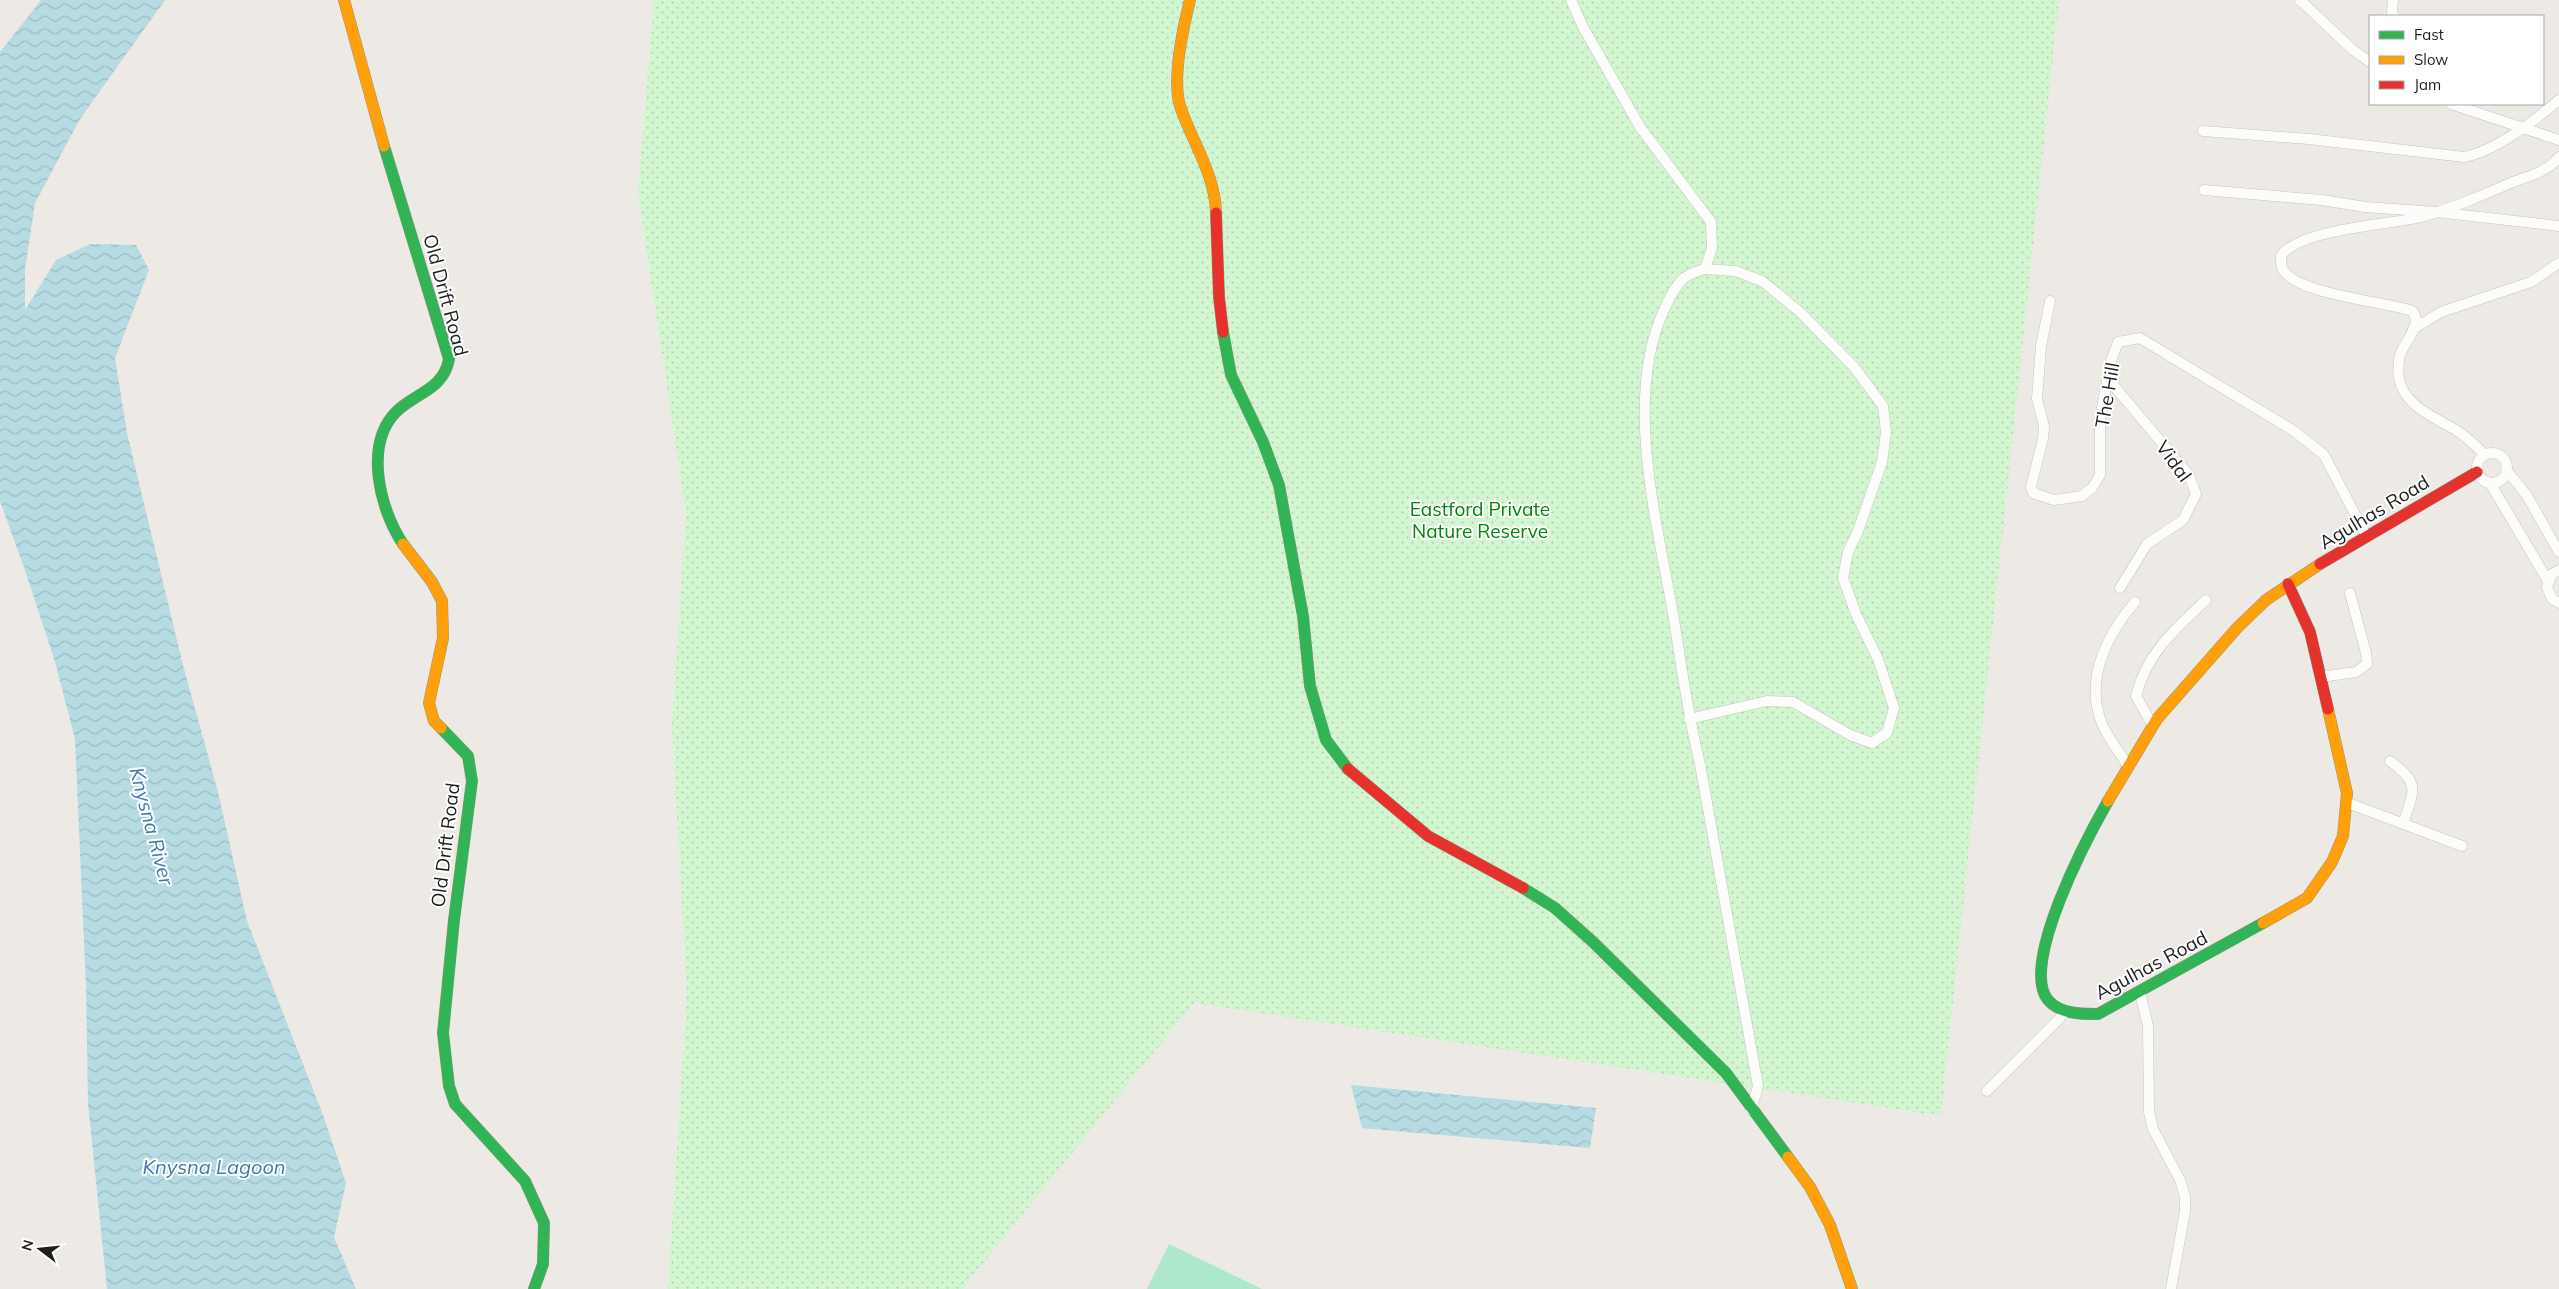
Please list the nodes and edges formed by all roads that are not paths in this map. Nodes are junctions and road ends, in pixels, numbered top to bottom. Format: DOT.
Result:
graph roads {
  1 [pos="344,0"];
  2 [pos="1190,0"];
  3 [pos="1571,0"];
  4 [pos="2300,0"];
  5 [pos="2393,0"];
  6 [pos="2394,15"];
  7 [pos="2369,61"];
  8 [pos="2559,100"];
  9 [pos="2454,105"];
  10 [pos="2521,128"];
  11 [pos="2203,131"];
  12 [pos="2559,140"];
  13 [pos="2559,157"];
  14 [pos="2204,190"];
  15 [pos="2436,212"];
  16 [pos="2559,226"];
  17 [pos="2559,263"];
  18 [pos="1705,269"];
  19 [pos="2050,301"];
  20 [pos="2413,329"];
  21 [pos="2109,380"];
  22 [pos="2486,455"];
  23 [pos="2506,470"];
  24 [pos="2478,472"];
  25 [pos="2490,483"];
  26 [pos="2366,535"];
  27 [pos="2559,552"];
  28 [pos="2559,570"];
  29 [pos="2548,581"];
  30 [pos="2288,584"];
  31 [pos="2120,588"];
  32 [pos="2350,593"];
  33 [pos="2206,600"];
  34 [pos="2135,602"];
  35 [pos="2559,603"];
  36 [pos="2321,677"];
  37 [pos="1688,719"];
  38 [pos="2153,726"];
  39 [pos="2390,761"];
  40 [pos="2128,766"];
  41 [pos="2348,803"];
  42 [pos="2403,824"];
  43 [pos="2462,846"];
  44 [pos="2140,992"];
  45 [pos="2065,1013"];
  46 [pos="1987,1092"];
  47 [pos="1751,1110"];
  48 [pos="534,1289"];
  49 [pos="1852,1289"];
  50 [pos="2171,1289"];
  1 -- 48 [label="street, Old Drift Road"];
  2 -- 47 [label="street"];
  3 -- 18 [label="street"];
  4 -- 7 [label="street"];
  5 -- 6 [label="street"];
  8 -- 10 [label="street"];
  9 -- 10 [label="street"];
  10 -- 11 [label="street"];
  10 -- 12 [label="street"];
  13 -- 15 [label="street"];
  14 -- 15 [label="street"];
  15 -- 16 [label="street"];
  15 -- 20 [label="street"];
  17 -- 20 [label="street"];
  18 -- 37 [label="street"];
  18 -- 37 [label="street"];
  19 -- 21 [label="street, The Hill"];
  20 -- 22 [label="street"];
  21 -- 26 [label="street, The Hill"];
  21 -- 31 [label="street, Vidal"];
  22 -- 23 [label="street"];
  22 -- 24 [label="street"];
  23 -- 25 [label="street"];
  23 -- 27 [label="street"];
  24 -- 25 [label="street"];
  24 -- 26 [label="street, Agulhas Road"];
  25 -- 29 [label="street"];
  26 -- 30 [label="street, Agulhas Road"];
  28 -- 29 [label="street"];
  29 -- 35 [label="street"];
  30 -- 36 [label="street, Agulhas Road"];
  30 -- 38 [label="street, Agulhas Road"];
  32 -- 36 [label="street"];
  33 -- 38 [label="street"];
  34 -- 40 [label="street"];
  36 -- 41 [label="street, Agulhas Road"];
  37 -- 47 [label="street"];
  38 -- 40 [label="street, Agulhas Road"];
  39 -- 42 [label="street"];
  40 -- 45 [label="street, Agulhas Road"];
  41 -- 42 [label="street"];
  41 -- 44 [label="street, Agulhas Road"];
  42 -- 43 [label="street"];
  44 -- 45 [label="street, Agulhas Road"];
  44 -- 50 [label="street"];
  45 -- 46 [label="street"];
  47 -- 49 [label="street"];
}
